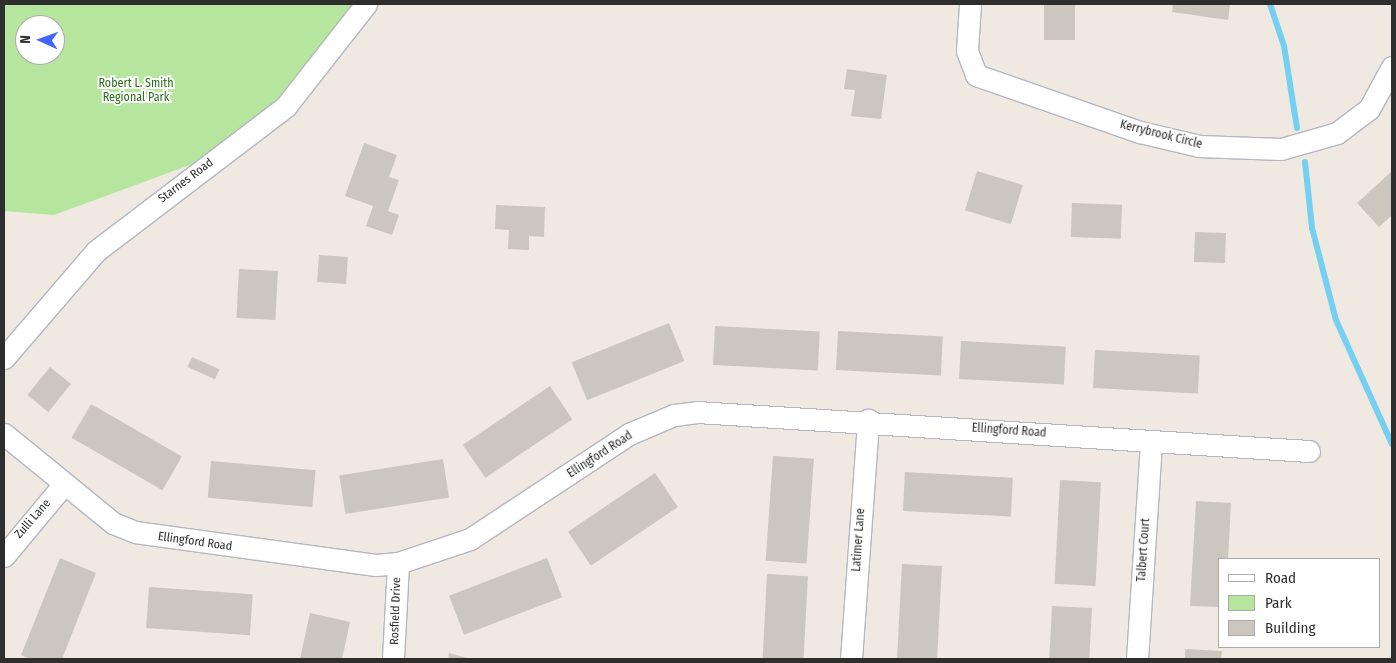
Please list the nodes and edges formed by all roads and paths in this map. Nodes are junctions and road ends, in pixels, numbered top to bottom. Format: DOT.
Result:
graph roads {
  1 [pos="366,4"];
  2 [pos="970,4"];
  3 [pos="1392,67"];
  4 [pos="4,358"];
  5 [pos="868,420"];
  6 [pos="4,434"];
  7 [pos="1151,442"];
  8 [pos="1309,451"];
  9 [pos="64,484"];
  10 [pos="4,556"];
  11 [pos="398,563"];
  12 [pos="393,659"];
  13 [pos="851,659"];
  14 [pos="1136,659"];
  1 -- 4 [label="street, Starnes Road"];
  2 -- 3 [label="street, Kerrybrook Circle"];
  5 -- 7 [label="street, Ellingford Road"];
  5 -- 11 [label="street, Ellingford Road"];
  5 -- 13 [label="street, Latimer Lane"];
  6 -- 9 [label="street, Ellingford Road"];
  7 -- 8 [label="street, Ellingford Road"];
  7 -- 14 [label="street, Talbert Court"];
  9 -- 10 [label="street, Zulli Lane"];
  9 -- 11 [label="street, Ellingford Road"];
  11 -- 12 [label="street, Rosfield Drive"];
}
